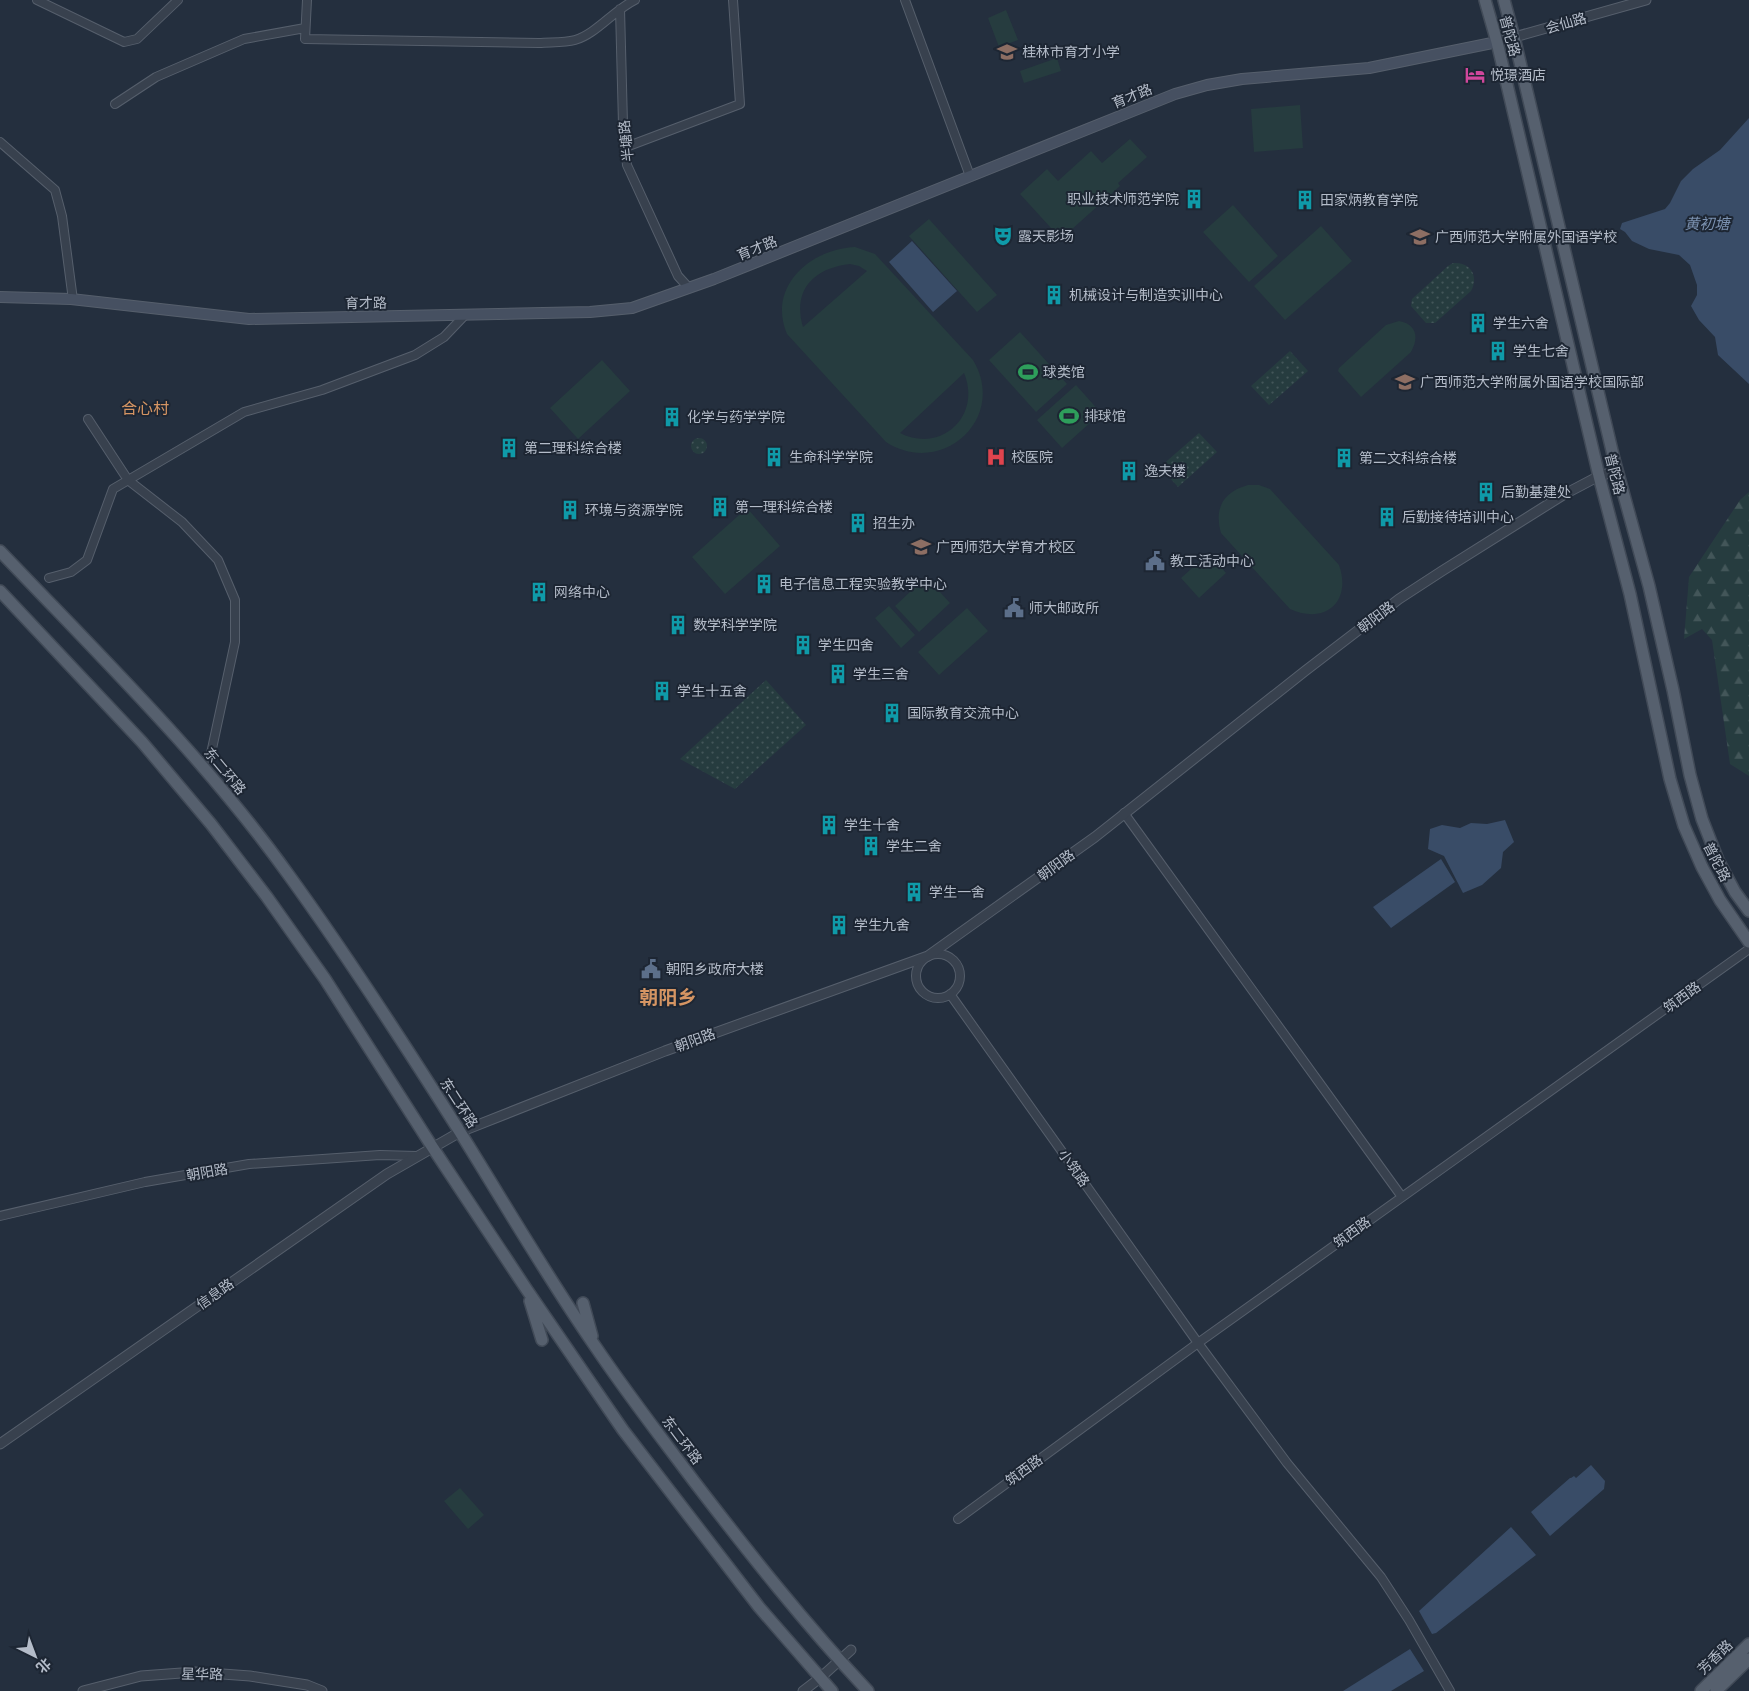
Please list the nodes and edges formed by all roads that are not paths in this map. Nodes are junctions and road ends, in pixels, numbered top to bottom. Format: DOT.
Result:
graph roads {
  1 [pos="37,0"];
  2 [pos="178,0"];
  3 [pos="307,0"];
  4 [pos="635,0"];
  5 [pos="733,0"];
  6 [pos="905,0"];
  7 [pos="1485,0"];
  8 [pos="1504,0"];
  9 [pos="1646,0"];
  10 [pos="624,4"];
  11 [pos="305,28"];
  12 [pos="1514,38"];
  13 [pos="1497,42"];
  14 [pos="115,104"];
  15 [pos="0,142"];
  16 [pos="626,147"];
  17 [pos="970,176"];
  18 [pos="689,288"];
  19 [pos="0,297"];
  20 [pos="73,300"];
  21 [pos="465,315"];
  22 [pos="88,419"];
  23 [pos="1618,471"];
  24 [pos="1599,476"];
  25 [pos="128,480"];
  26 [pos="0,551"];
  27 [pos="49,578"];
  28 [pos="0,591"];
  29 [pos="210,758"];
  30 [pos="1124,813"];
  31 [pos="1749,911"];
  32 [pos="1749,942"];
  33 [pos="1749,950"];
  34 [pos="928,956"];
  35 [pos="950,994"];
  36 [pos="460,1132"];
  37 [pos="433,1148"];
  38 [pos="417,1156"];
  39 [pos="1402,1197"];
  40 [pos="0,1216"];
  41 [pos="527,1290"];
  42 [pos="583,1303"];
  43 [pos="542,1340"];
  44 [pos="1198,1343"];
  45 [pos="595,1347"];
  46 [pos="0,1444"];
  47 [pos="958,1519"];
  48 [pos="1749,1644"];
  49 [pos="851,1650"];
  50 [pos="1749,1659"];
  51 [pos="840,1661"];
  52 [pos="820,1678"];
  53 [pos="83,1691"];
  54 [pos="322,1691"];
  55 [pos="803,1691"];
  56 [pos="832,1691"];
  57 [pos="868,1691"];
  58 [pos="1450,1691"];
  59 [pos="1701,1691"];
  60 [pos="1716,1691"];
  1 -- 2 [label="street"];
  3 -- 11 [label="street"];
  4 -- 10 [label="street"];
  5 -- 16 [label="street"];
  6 -- 17 [label="street"];
  7 -- 13 [label="main road, 普陀路"];
  8 -- 12 [label="main road, 普陀路"];
  9 -- 12 [label="street, 会仙路"];
  10 -- 11 [label="street"];
  10 -- 16 [label="street, 半塘路"];
  11 -- 14 [label="street"];
  12 -- 13 [label="street, 会仙路"];
  12 -- 23 [label="main road, 普陀路"];
  13 -- 17 [label="main road, 育才路"];
  13 -- 24 [label="main road, 普陀路"];
  15 -- 20 [label="street"];
  16 -- 18 [label="street, 半塘路"];
  17 -- 18 [label="main road, 育才路"];
  18 -- 21 [label="main road, 育才路"];
  19 -- 20 [label="main road, 育才路"];
  20 -- 21 [label="main road, 育才路"];
  21 -- 25 [label="street"];
  22 -- 25 [label="street"];
  23 -- 24 [label="street, 朝阳路"];
  23 -- 31 [label="main road, 普陀路"];
  24 -- 30 [label="street, 朝阳路"];
  24 -- 32 [label="main road, 普陀路"];
  25 -- 27 [label="street"];
  25 -- 29 [label="street"];
  26 -- 36 [label="main road, 东二环路"];
  28 -- 37 [label="main road"];
  30 -- 34 [label="street, 朝阳路"];
  30 -- 39 [label="street"];
  33 -- 39 [label="street, 筑西路"];
  34 -- 35 [label="street"];
  34 -- 35 [label="street"];
  34 -- 36 [label="street, 朝阳路"];
  35 -- 44 [label="street, 小筑路"];
  36 -- 37 [label="street, 朝阳路"];
  36 -- 45 [label="main road, 东二环路"];
  37 -- 38 [label="street, 信息路"];
  37 -- 41 [label="main road"];
  38 -- 40 [label="street, 朝阳路"];
  38 -- 46 [label="street, 信息路"];
  39 -- 44 [label="street, 筑西路"];
  41 -- 43 [label="main road"];
  41 -- 52 [label="main road"];
  42 -- 45 [label="main road"];
  44 -- 47 [label="street, 筑西路"];
  44 -- 58 [label="street, 小筑路"];
  45 -- 51 [label="main road, 东二环路"];
  48 -- 59 [label="main road, 芳香路"];
  49 -- 51 [label="street"];
  50 -- 60 [label="main road, 芳香路"];
  51 -- 52 [label="street"];
  51 -- 57 [label="main road, 东二环路"];
  52 -- 55 [label="street"];
  52 -- 56 [label="main road"];
  53 -- 54 [label="street, 星华路"];
}
